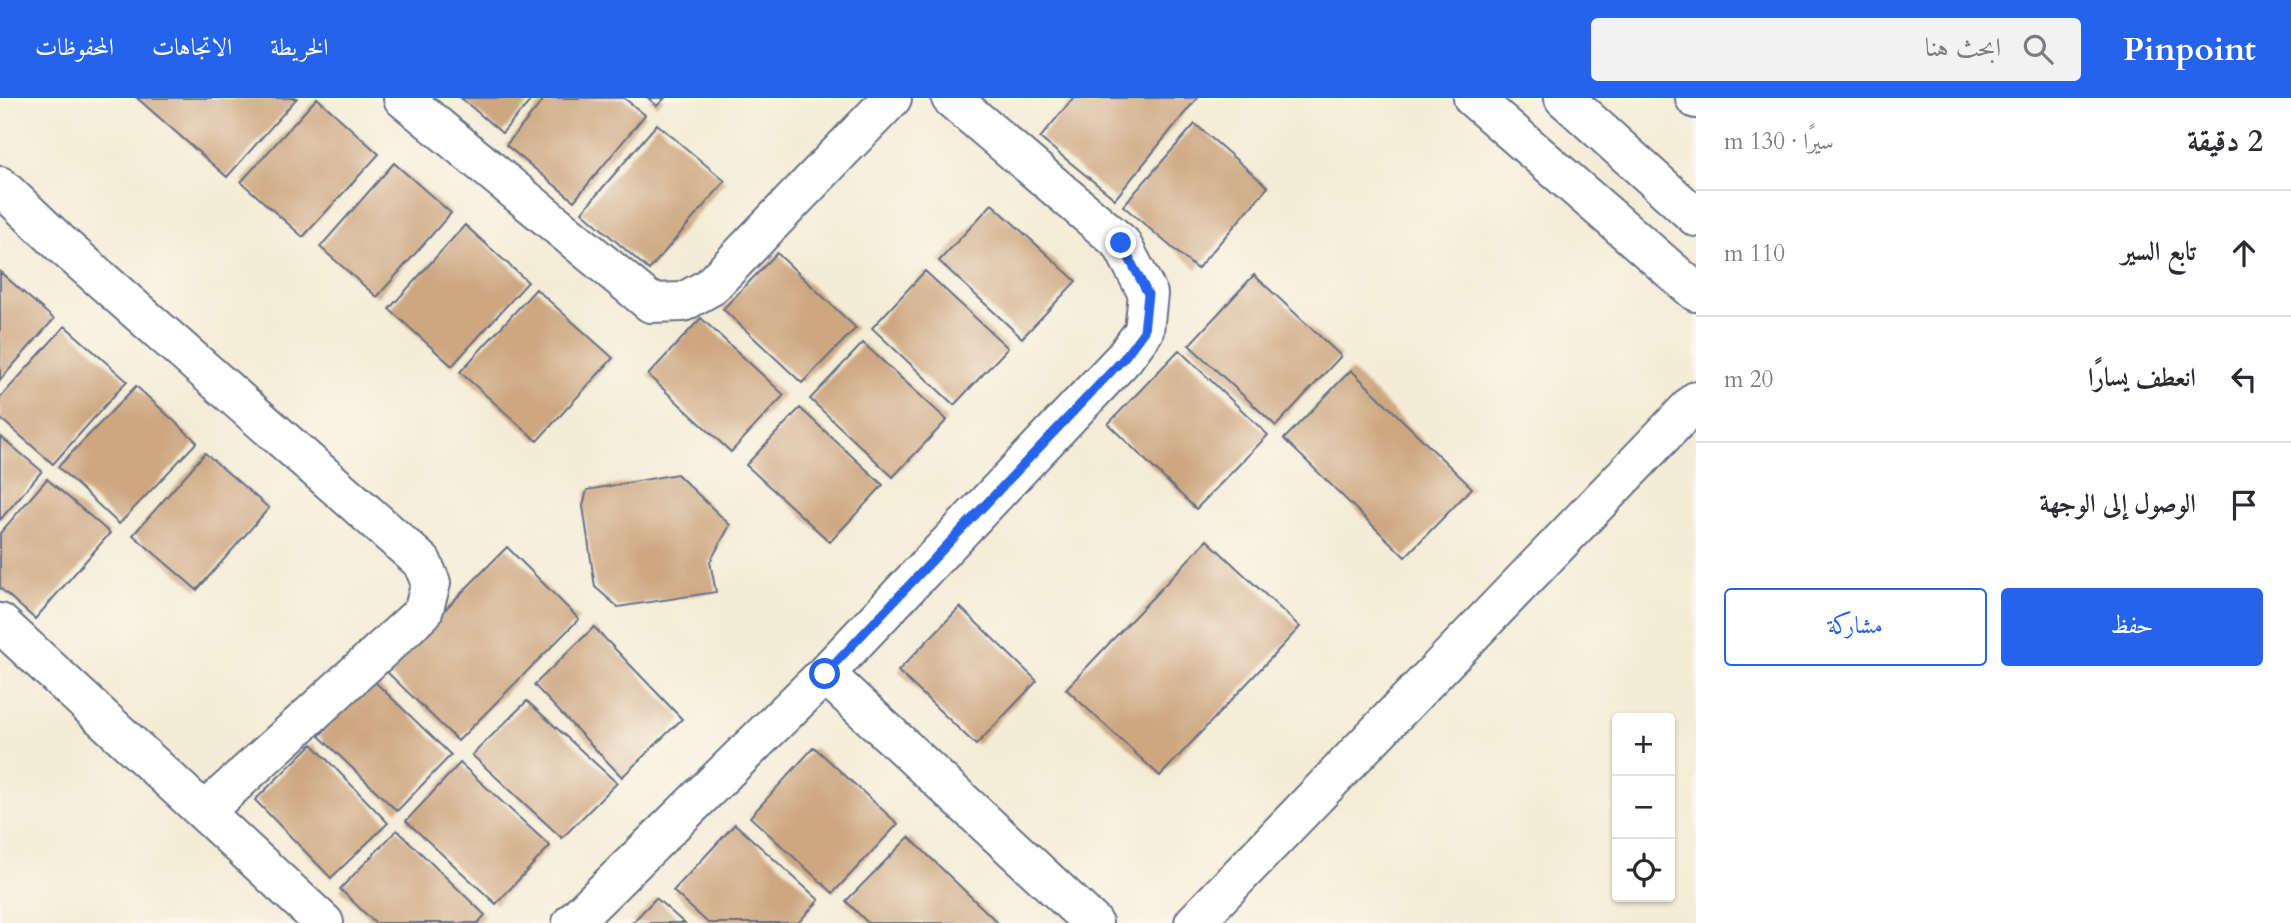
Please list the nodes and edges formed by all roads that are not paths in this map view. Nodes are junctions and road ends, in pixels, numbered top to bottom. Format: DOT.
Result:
graph roads {
  1 [pos="403,98"];
  2 [pos="891,98"];
  3 [pos="951,98"];
  4 [pos="1473,98"];
  5 [pos="1564,98"];
  6 [pos="0,186"];
  7 [pos="1696,217"];
  8 [pos="1696,292"];
  9 [pos="1696,401"];
  10 [pos="0,623"];
  11 [pos="825,674"];
  12 [pos="204,812"];
  13 [pos="324,923"];
  14 [pos="572,923"];
  15 [pos="1093,923"];
  16 [pos="1194,923"];
  1 -- 2 [label="street"];
  3 -- 11 [label="street"];
  4 -- 8 [label="street"];
  5 -- 7 [label="street"];
  6 -- 12 [label="street"];
  9 -- 16 [label="street"];
  10 -- 12 [label="street"];
  11 -- 14 [label="street"];
  11 -- 15 [label="street"];
  12 -- 13 [label="street"];
}
